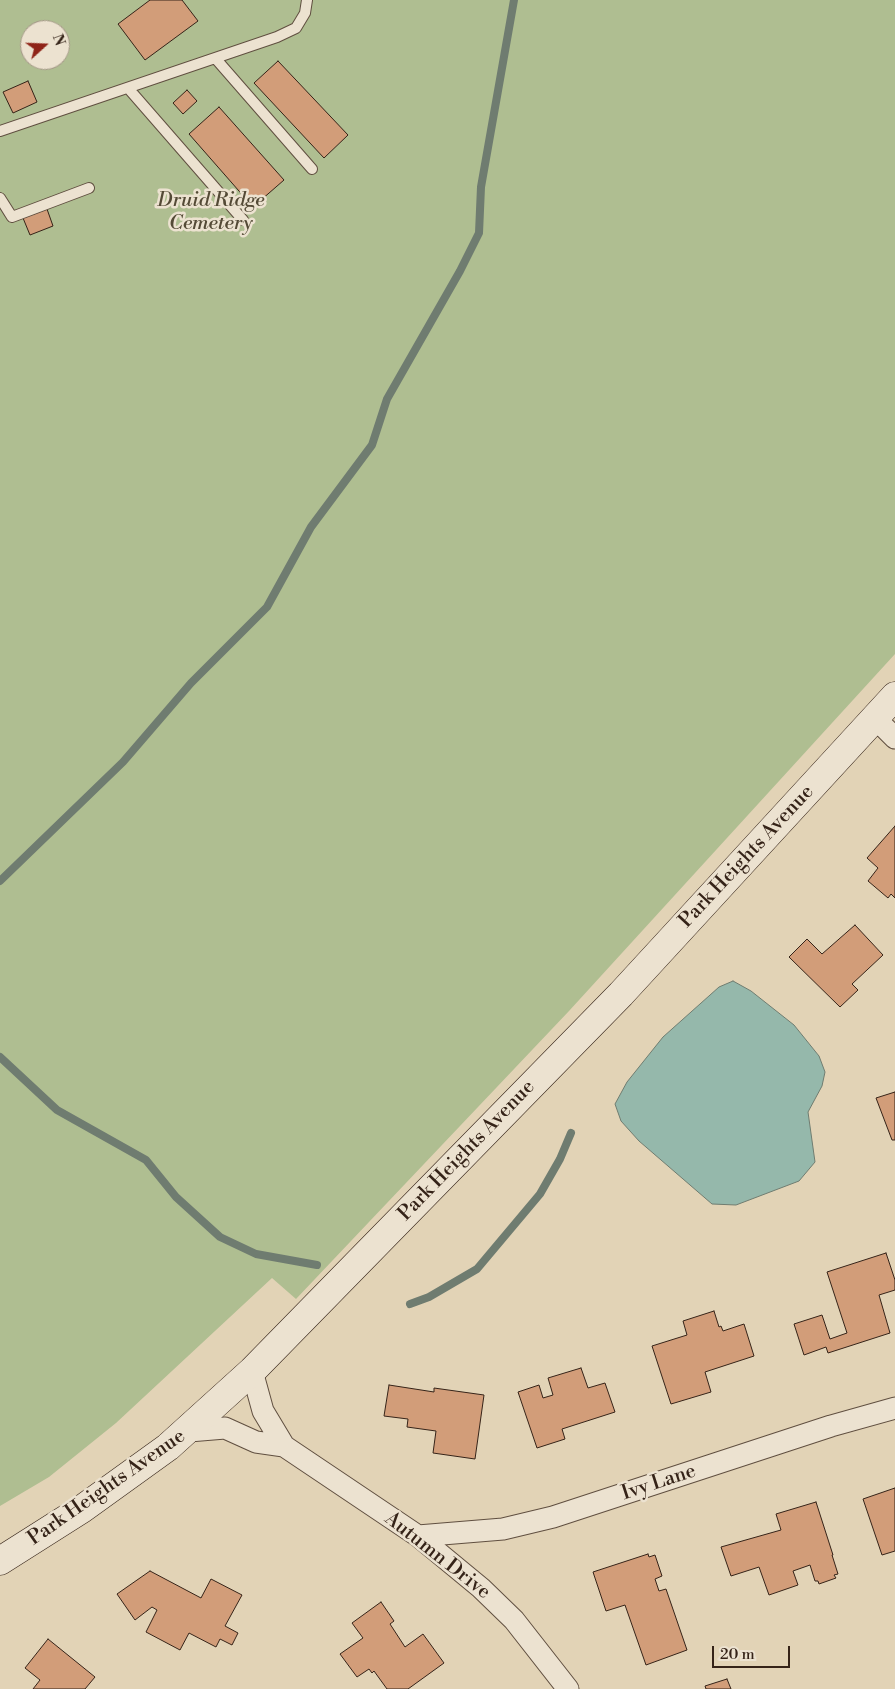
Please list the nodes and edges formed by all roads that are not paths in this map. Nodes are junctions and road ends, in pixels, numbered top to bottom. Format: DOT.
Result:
graph roads {
  1 [pos="307,0"];
  2 [pos="216,59"];
  3 [pos="128,88"];
  4 [pos="0,131"];
  5 [pos="312,169"];
  6 [pos="89,188"];
  7 [pos="0,198"];
  8 [pos="243,220"];
  9 [pos="895,696"];
  10 [pos="875,718"];
  11 [pos="895,738"];
  12 [pos="252,1370"];
  13 [pos="895,1408"];
  14 [pos="189,1431"];
  15 [pos="284,1446"];
  16 [pos="418,1536"];
  17 [pos="0,1560"];
  18 [pos="568,1689"];
  1 -- 2 [label="lane"];
  2 -- 3 [label="lane"];
  2 -- 5 [label="lane"];
  3 -- 4 [label="lane"];
  3 -- 8 [label="lane"];
  6 -- 7 [label="lane"];
  9 -- 10 [label="main road, Park Heights Avenue"];
  10 -- 11 [label="street"];
  10 -- 12 [label="main road, Park Heights Avenue"];
  12 -- 14 [label="main road, Park Heights Avenue"];
  12 -- 15 [label="street, Autumn Drive"];
  13 -- 16 [label="street, Ivy Lane"];
  14 -- 15 [label="street, Autumn Drive"];
  14 -- 17 [label="main road, Park Heights Avenue"];
  15 -- 16 [label="street, Autumn Drive"];
  16 -- 18 [label="street, Autumn Drive"];
}
